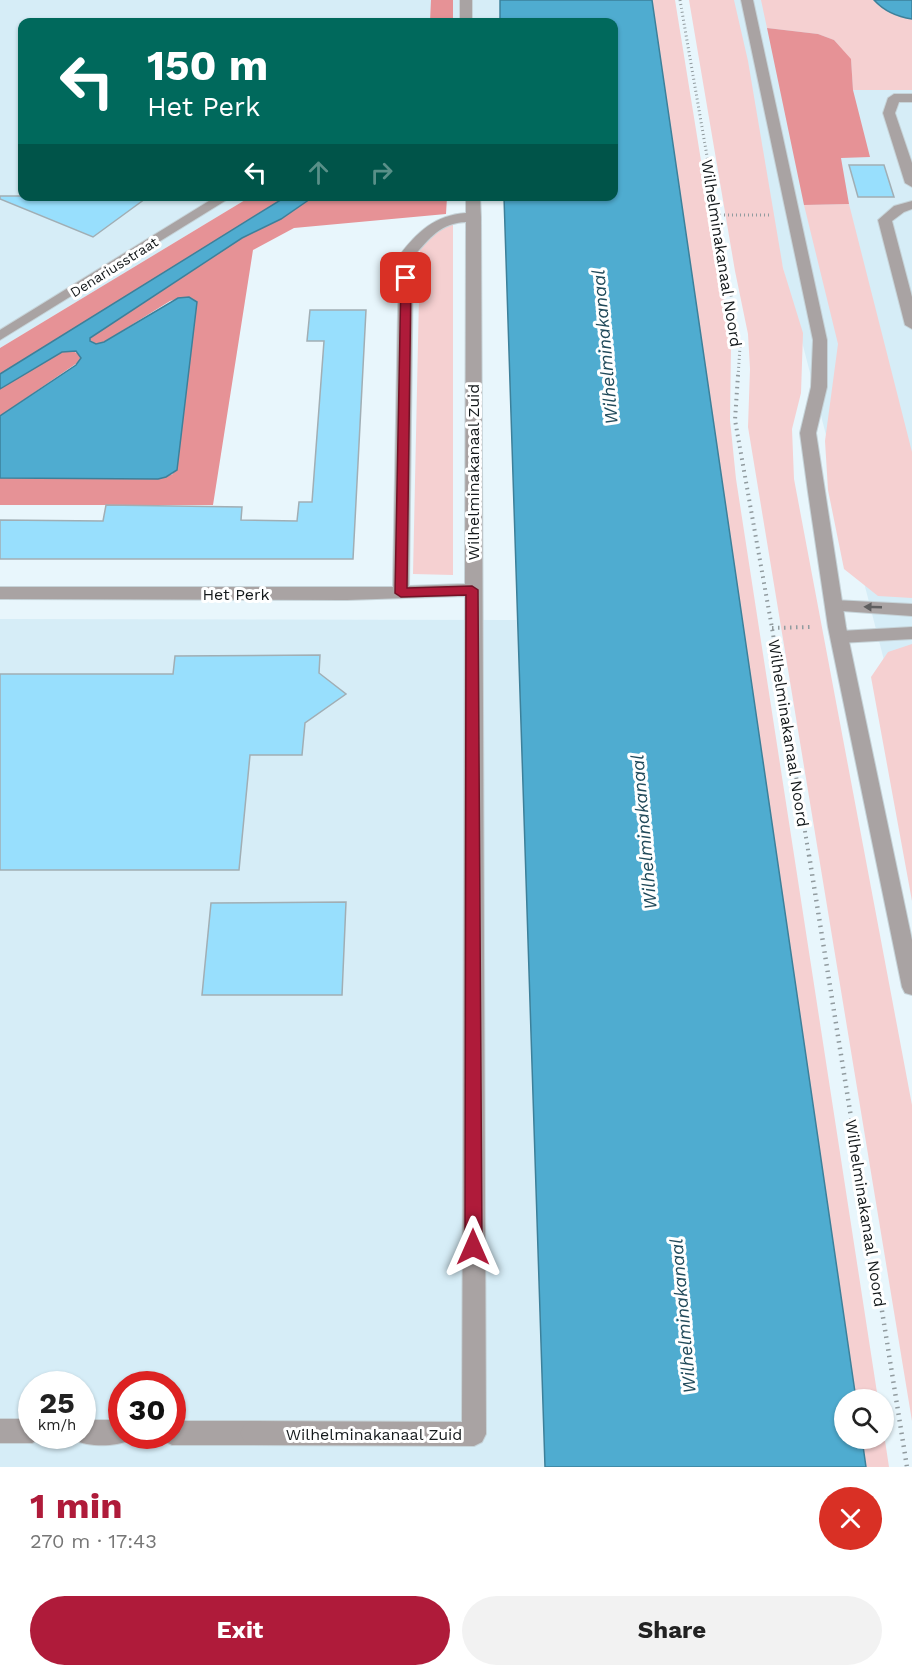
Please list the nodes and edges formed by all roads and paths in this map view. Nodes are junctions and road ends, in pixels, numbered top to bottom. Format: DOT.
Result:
graph roads {
  1 [pos="466,0"];
  2 [pos="680,0"];
  3 [pos="747,0"];
  4 [pos="466,18"];
  5 [pos="912,98"];
  6 [pos="912,183"];
  7 [pos="219,201"];
  8 [pos="473,201"];
  9 [pos="912,205"];
  10 [pos="716,215"];
  11 [pos="795,216"];
  12 [pos="474,217"];
  13 [pos="908,298"];
  14 [pos="912,325"];
  15 [pos="0,336"];
  16 [pos="472,590"];
  17 [pos="0,593"];
  18 [pos="401,593"];
  19 [pos="834,606"];
  20 [pos="912,610"];
  21 [pos="772,628"];
  22 [pos="839,632"];
  23 [pos="912,633"];
  24 [pos="912,987"];
  25 [pos="0,1431"];
  26 [pos="18,1431"];
  27 [pos="186,1433"];
  28 [pos="907,1467"];
  1 -- 4 [label="street"];
  2 -- 10 [label="path, Wilhelminakanaal Noord"];
  3 -- 11 [label="street"];
  5 -- 6 [label="street"];
  7 -- 15 [label="street, Denariusstraat"];
  8 -- 12 [label="street, Wilhelminakanaal Zuid"];
  9 -- 13 [label="street"];
  10 -- 11 [label="path"];
  10 -- 21 [label="path, Wilhelminakanaal Noord"];
  11 -- 19 [label="street"];
  12 -- 16 [label="street, Wilhelminakanaal Zuid"];
  12 -- 18 [label="street"];
  13 -- 14 [label="street"];
  16 -- 18 [label="street, Het Perk"];
  16 -- 27 [label="street, Wilhelminakanaal Zuid"];
  17 -- 18 [label="street, Het Perk"];
  20 -- 19 [label="street, one-way"];
  19 -- 22 [label="street"];
  21 -- 22 [label="path"];
  21 -- 28 [label="path, Wilhelminakanaal Noord"];
  22 -- 23 [label="street"];
  22 -- 24 [label="street"];
  25 -- 26 [label="street"];
}
